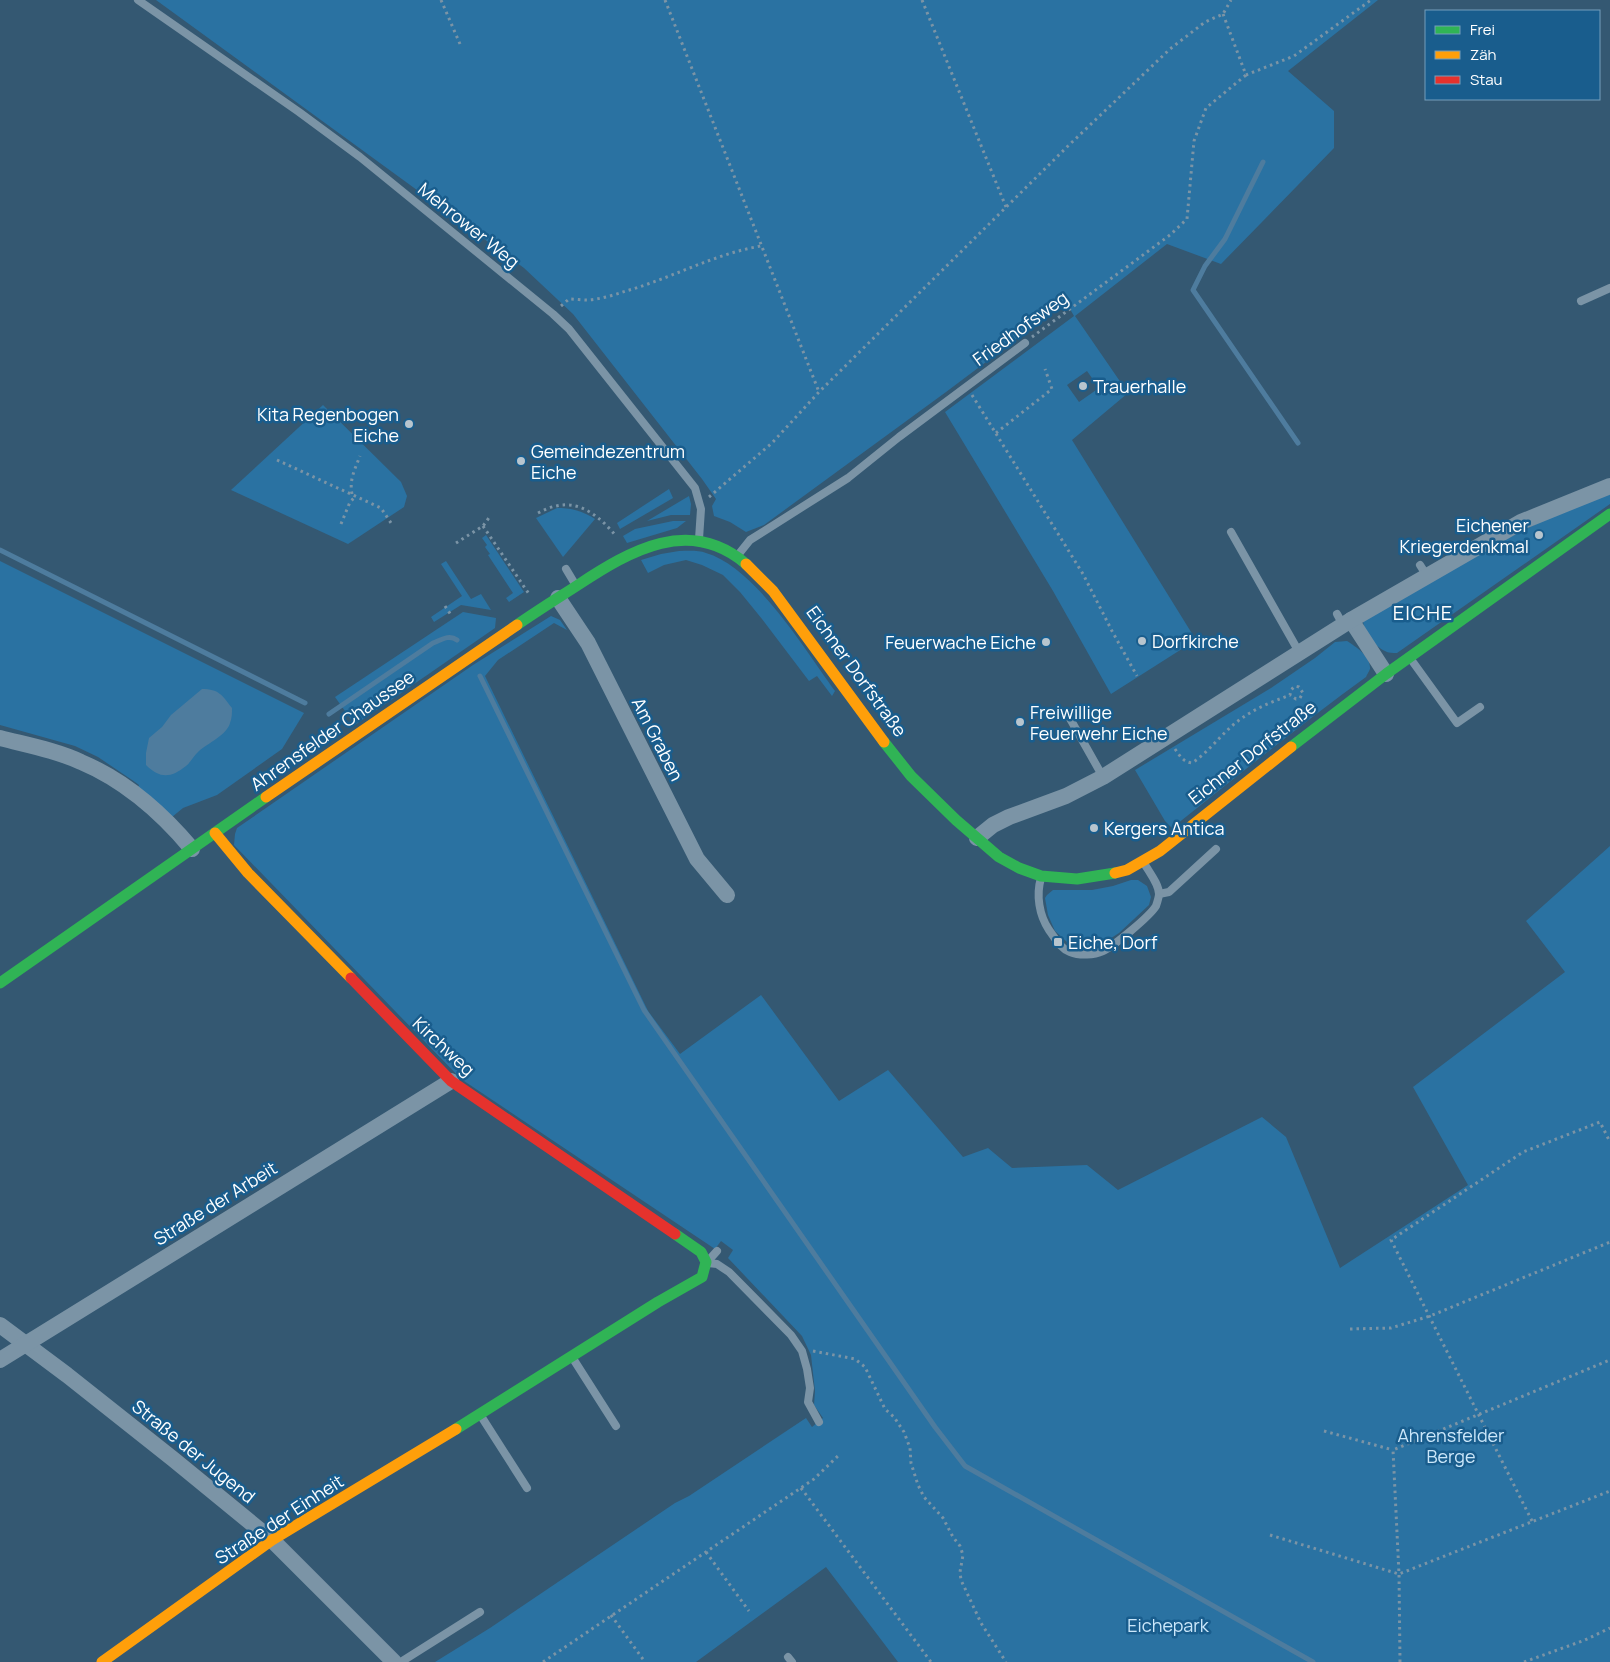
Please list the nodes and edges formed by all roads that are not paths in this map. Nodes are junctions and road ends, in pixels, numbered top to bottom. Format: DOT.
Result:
graph roads {
  1 [pos="138,0"];
  2 [pos="1610,288"];
  3 [pos="1581,301"];
  4 [pos="1025,342"];
  5 [pos="1610,486"];
  6 [pos="1610,514"];
  7 [pos="1231,532"];
  8 [pos="699,540"];
  9 [pos="737,556"];
  10 [pos="566,569"];
  11 [pos="576,586"];
  12 [pos="558,598"];
  13 [pos="1343,619"];
  14 [pos="1299,652"];
  15 [pos="1409,657"];
  16 [pos="1386,674"];
  17 [pos="1480,707"];
  18 [pos="1068,715"];
  19 [pos="0,738"];
  20 [pos="1102,777"];
  21 [pos="215,833"];
  22 [pos="977,838"];
  23 [pos="192,849"];
  24 [pos="1216,849"];
  25 [pos="1143,862"];
  26 [pos="1041,876"];
  27 [pos="1159,894"];
  28 [pos="726,895"];
  29 [pos="0,983"];
  30 [pos="451,1082"];
  31 [pos="717,1251"];
  32 [pos="706,1262"];
  33 [pos="0,1325"];
  34 [pos="25,1344"];
  35 [pos="571,1356"];
  36 [pos="0,1360"];
  37 [pos="479,1414"];
  38 [pos="819,1422"];
  39 [pos="616,1426"];
  40 [pos="527,1488"];
  41 [pos="272,1540"];
  42 [pos="480,1612"];
  43 [pos="102,1662"];
  44 [pos="394,1662"];
  45 [pos="401,1662"];
  1 -- 8 [label="lane, Mehrower Weg"];
  2 -- 3 [label="lane"];
  4 -- 9 [label="lane, Friedhofsweg"];
  5 -- 13 [label="street"];
  6 -- 15 [label="main road, Eichner Dorfstraße"];
  7 -- 14 [label="lane"];
  8 -- 9 [label="main road, Eichner Dorfstraße"];
  8 -- 11 [label="main road, Ahrensfelder Chaussee"];
  9 -- 22 [label="main road, Eichner Dorfstraße"];
  10 -- 11 [label="lane"];
  11 -- 12 [label="main road, Ahrensfelder Chaussee"];
  12 -- 21 [label="main road, Ahrensfelder Chaussee"];
  12 -- 28 [label="street, Am Graben"];
  13 -- 14 [label="street"];
  13 -- 16 [label="street"];
  14 -- 20 [label="street"];
  15 -- 16 [label="main road, Eichner Dorfstraße"];
  15 -- 17 [label="lane"];
  16 -- 25 [label="main road, Eichner Dorfstraße"];
  18 -- 20 [label="lane"];
  19 -- 23 [label="street"];
  20 -- 22 [label="street"];
  21 -- 23 [label="main road, Ahrensfelder Chaussee"];
  21 -- 30 [label="main road, Kirchweg"];
  22 -- 26 [label="main road, Eichner Dorfstraße"];
  23 -- 29 [label="main road, Ahrensfelder Chaussee"];
  24 -- 27 [label="lane"];
  25 -- 26 [label="main road, Eichner Dorfstraße"];
  25 -- 27 [label="lane"];
  26 -- 27 [label="lane"];
  30 -- 32 [label="main road, Kirchweg"];
  30 -- 34 [label="street, Straße der Arbeit"];
  31 -- 32 [label="lane"];
  32 -- 35 [label="main road, Straße der Einheit"];
  32 -- 38 [label="lane"];
  33 -- 34 [label="street, Straße der Jugend"];
  34 -- 36 [label="street, Straße der Arbeit"];
  34 -- 41 [label="street, Straße der Jugend"];
  35 -- 37 [label="main road, Straße der Einheit"];
  35 -- 39 [label="lane"];
  37 -- 40 [label="lane"];
  37 -- 41 [label="main road, Straße der Einheit"];
  41 -- 43 [label="main road, Straße der Einheit"];
  41 -- 44 [label="street, Straße der Jugend"];
  42 -- 45 [label="lane"];
}
